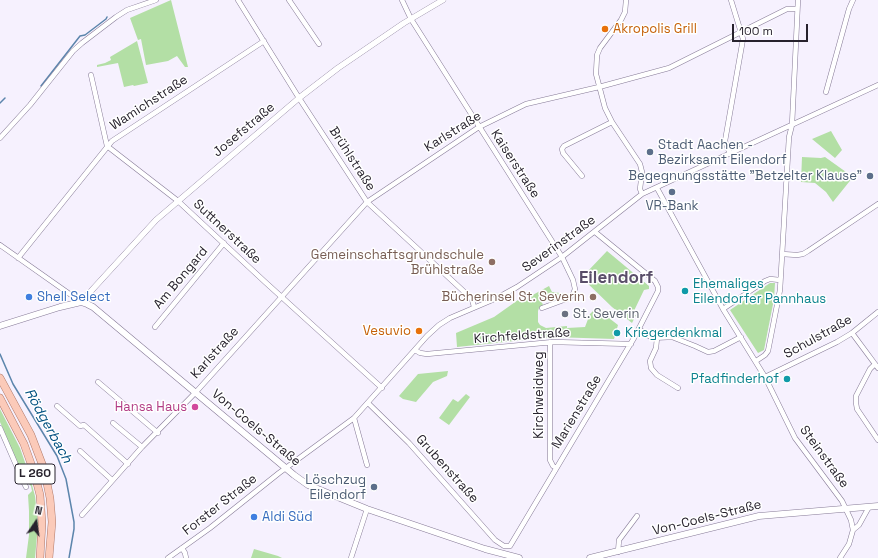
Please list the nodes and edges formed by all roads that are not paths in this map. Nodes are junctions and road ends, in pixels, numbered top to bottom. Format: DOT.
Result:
graph roads {
  1 [pos="156,0"];
  2 [pos="238,0"];
  3 [pos="289,0"];
  4 [pos="402,0"];
  5 [pos="443,0"];
  6 [pos="626,0"];
  7 [pos="731,0"];
  8 [pos="798,0"];
  9 [pos="853,0"];
  10 [pos="797,9"];
  11 [pos="411,19"];
  12 [pos="742,33"];
  13 [pos="264,41"];
  14 [pos="319,44"];
  15 [pos="91,75"];
  16 [pos="878,85"];
  17 [pos="599,87"];
  18 [pos="826,92"];
  19 [pos="299,98"];
  20 [pos="612,122"];
  21 [pos="792,125"];
  22 [pos="478,127"];
  23 [pos="0,138"];
  24 [pos="107,146"];
  25 [pos="730,154"];
  26 [pos="582,176"];
  27 [pos="657,188"];
  28 [pos="642,194"];
  29 [pos="178,201"];
  30 [pos="367,202"];
  31 [pos="878,204"];
  32 [pos="595,232"];
  33 [pos="224,243"];
  34 [pos="0,245"];
  35 [pos="782,254"];
  36 [pos="562,257"];
  37 [pos="18,258"];
  38 [pos="780,280"];
  39 [pos="281,296"];
  40 [pos="81,302"];
  41 [pos="474,308"];
  42 [pos="542,308"];
  43 [pos="723,309"];
  44 [pos="878,312"];
  45 [pos="0,326"];
  46 [pos="155,326"];
  47 [pos="639,330"];
  48 [pos="852,333"];
  49 [pos="741,337"];
  50 [pos="657,338"];
  51 [pos="550,342"];
  52 [pos="631,344"];
  53 [pos="415,350"];
  54 [pos="756,361"];
  55 [pos="877,366"];
  56 [pos="766,377"];
  57 [pos="0,378"];
  58 [pos="98,382"];
  59 [pos="382,388"];
  60 [pos="678,388"];
  61 [pos="196,392"];
  62 [pos="0,398"];
  63 [pos="368,403"];
  64 [pos="57,406"];
  65 [pos="354,418"];
  66 [pos="113,423"];
  67 [pos="0,428"];
  68 [pos="158,433"];
  69 [pos="878,440"];
  70 [pos="142,447"];
  71 [pos="80,451"];
  72 [pos="128,464"];
  73 [pos="367,465"];
  74 [pos="286,468"];
  75 [pos="556,468"];
  76 [pos="112,480"];
  77 [pos="26,488"];
  78 [pos="878,506"];
  79 [pos="869,507"];
  80 [pos="367,508"];
  81 [pos="846,509"];
  82 [pos="82,515"];
  83 [pos="637,516"];
  84 [pos="853,530"];
  85 [pos="510,546"];
  86 [pos="182,548"];
  87 [pos="618,552"];
  88 [pos="40,558"];
  89 [pos="49,558"];
  90 [pos="168,558"];
  91 [pos="186,558"];
  92 [pos="351,558"];
  93 [pos="519,558"];
  94 [pos="590,558"];
  95 [pos="840,558"];
  1 -- 23 [label="street"];
  2 -- 13 [label="street, Brühlstraße"];
  3 -- 14 [label="street"];
  4 -- 11 [label="street, Kaiserstraße"];
  5 -- 11 [label="street, Josefstraße"];
  6 -- 17 [label="street"];
  7 -- 12 [label="street"];
  8 -- 10 [label="street"];
  9 -- 18 [label="street"];
  10 -- 12 [label="street, Karlstraße"];
  10 -- 21 [label="street"];
  11 -- 19 [label="street, Josefstraße"];
  11 -- 22 [label="street, Kaiserstraße"];
  12 -- 17 [label="street, Karlstraße"];
  12 -- 25 [label="street"];
  13 -- 19 [label="street, Brühlstraße"];
  13 -- 24 [label="street, Wamichstraße"];
  15 -- 24 [label="street"];
  16 -- 21 [label="street, Severinstraße"];
  17 -- 20 [label="street"];
  17 -- 22 [label="street, Karlstraße"];
  19 -- 29 [label="street, Josefstraße"];
  19 -- 30 [label="street, Brühlstraße"];
  20 -- 26 [label="street"];
  20 -- 28 [label="street"];
  21 -- 25 [label="street, Severinstraße"];
  21 -- 35 [label="street"];
  22 -- 30 [label="street, Karlstraße"];
  22 -- 36 [label="street, Kaiserstraße"];
  24 -- 29 [label="street, Suttnerstraße"];
  24 -- 37 [label="street, Wamichstraße"];
  25 -- 27 [label="street, Severinstraße"];
  27 -- 28 [label="street, Severinstraße"];
  27 -- 43 [label="street, Steinstraße"];
  28 -- 32 [label="street, Severinstraße"];
  29 -- 33 [label="street, Suttnerstraße"];
  29 -- 40 [label="street, Josefstraße"];
  30 -- 39 [label="street, Karlstraße"];
  30 -- 41 [label="street, Brühlstraße"];
  31 -- 35 [label="street"];
  32 -- 36 [label="street, Severinstraße"];
  32 -- 47 [label="street, Marienstraße"];
  33 -- 39 [label="street, Suttnerstraße"];
  33 -- 46 [label="street, Am Bongard"];
  34 -- 37 [label="street"];
  35 -- 38 [label="street"];
  36 -- 41 [label="street, Severinstraße"];
  36 -- 42 [label="street, Kaiserstraße"];
  37 -- 40 [label="street"];
  38 -- 43 [label="street"];
  38 -- 54 [label="street"];
  39 -- 59 [label="street, Suttnerstraße"];
  39 -- 61 [label="street, Karlstraße"];
  40 -- 45 [label="main road"];
  40 -- 61 [label="main road, Von-Coels-Straße"];
  41 -- 53 [label="street, Severinstraße"];
  43 -- 49 [label="street, Steinstraße"];
  44 -- 48 [label="street, Schulstraße"];
  47 -- 50 [label="street"];
  47 -- 52 [label="street, Marienstraße"];
  48 -- 55 [label="street"];
  48 -- 56 [label="street, Schulstraße"];
  49 -- 50 [label="street"];
  49 -- 54 [label="street, Steinstraße"];
  50 -- 60 [label="street"];
  51 -- 52 [label="street, Kirchfeldstraße"];
  51 -- 53 [label="street, Kirchfeldstraße"];
  51 -- 75 [label="street, Kirchweidweg"];
  52 -- 75 [label="street, Marienstraße"];
  53 -- 59 [label="street, Severinstraße"];
  54 -- 56 [label="street, Steinstraße"];
  55 -- 69 [label="street"];
  56 -- 81 [label="street, Steinstraße"];
  57 -- 89 [label="main road, L 260"];
  58 -- 68 [label="street"];
  59 -- 63 [label="street, Severinstraße"];
  61 -- 68 [label="street, Karlstraße"];
  61 -- 74 [label="main road, Von-Coels-Straße"];
  62 -- 88 [label="main road, L 260"];
  63 -- 65 [label="street, Severinstraße"];
  63 -- 85 [label="street, Grubenstraße"];
  64 -- 72 [label="street"];
  65 -- 73 [label="street"];
  65 -- 74 [label="street, Severinstraße"];
  66 -- 70 [label="street"];
  67 -- 77 [label="street"];
  68 -- 70 [label="street, Karlstraße"];
  70 -- 72 [label="street, Karlstraße"];
  71 -- 76 [label="street"];
  72 -- 76 [label="street, Karlstraße"];
  74 -- 80 [label="main road, Von-Coels-Straße"];
  74 -- 86 [label="street, Forster Straße"];
  75 -- 85 [label="street, Marienstraße"];
  76 -- 82 [label="street, Karlstraße"];
  78 -- 79 [label="main road, Von-Coels-Straße"];
  79 -- 81 [label="main road, Von-Coels-Straße"];
  79 -- 84 [label="street"];
  80 -- 92 [label="street"];
  80 -- 93 [label="main road, Von-Coels-Straße"];
  81 -- 84 [label="street, Steinstraße"];
  81 -- 87 [label="main road, Von-Coels-Straße"];
  83 -- 87 [label="street"];
  84 -- 95 [label="street"];
  86 -- 90 [label="street, Forster Straße"];
  86 -- 91 [label="street"];
  87 -- 94 [label="main road, Von-Coels-Straße"];
}
